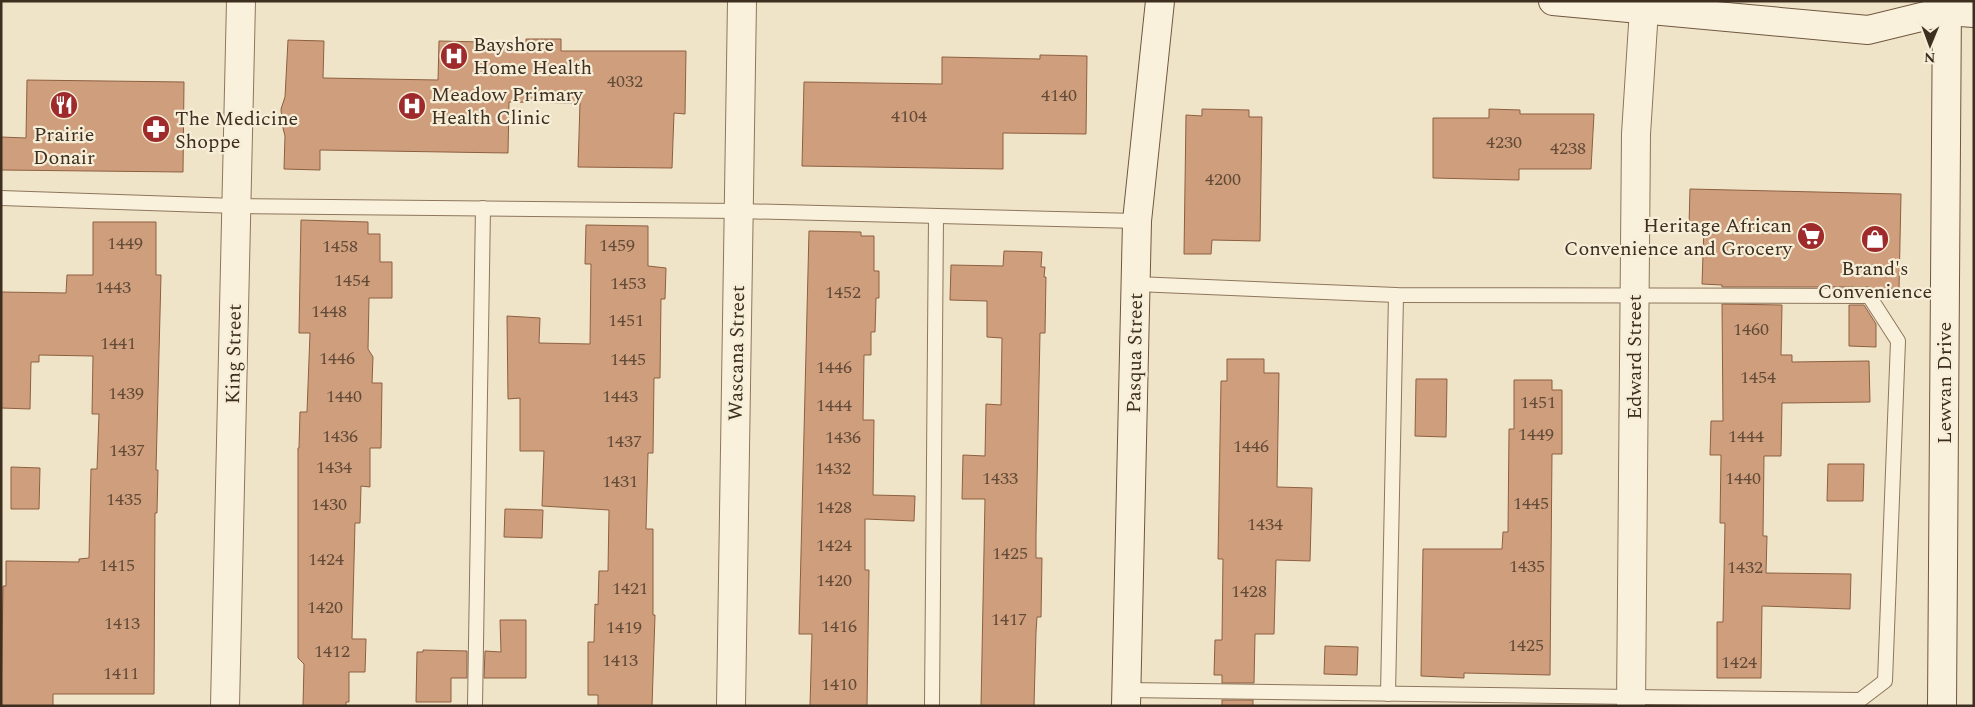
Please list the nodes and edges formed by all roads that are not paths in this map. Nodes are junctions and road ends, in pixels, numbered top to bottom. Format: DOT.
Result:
graph roads {
  1 [pos="240,1"];
  2 [pos="742,1"];
  3 [pos="1160,1"];
  4 [pos="1553,1"];
  5 [pos="1941,5"];
  6 [pos="1644,9"];
  7 [pos="1974,13"];
  8 [pos="1,198"];
  9 [pos="236,206"];
  10 [pos="483,208"];
  11 [pos="738,211"];
  12 [pos="936,217"];
  13 [pos="1137,221"];
  14 [pos="1136,284"];
  15 [pos="1635,294"];
  16 [pos="1396,295"];
  17 [pos="1388,694"];
  18 [pos="1126,698"];
  19 [pos="1631,701"];
  20 [pos="225,706"];
  21 [pos="475,706"];
  22 [pos="731,706"];
  23 [pos="932,706"];
  24 [pos="1942,706"];
  1 -- 9 [label="street, King Street"];
  2 -- 11 [label="street, Wascana Street"];
  3 -- 13 [label="street, Pasqua Street"];
  4 -- 6 [label="street"];
  5 -- 6 [label="street"];
  5 -- 7 [label="street"];
  5 -- 24 [label="street, Lewvan Drive"];
  6 -- 15 [label="street, Edward Street"];
  8 -- 9 [label="lane"];
  9 -- 10 [label="lane"];
  9 -- 20 [label="street, King Street"];
  10 -- 11 [label="lane"];
  10 -- 21 [label="lane"];
  11 -- 12 [label="lane"];
  11 -- 22 [label="street, Wascana Street"];
  12 -- 13 [label="lane"];
  12 -- 23 [label="lane"];
  13 -- 14 [label="street, Pasqua Street"];
  14 -- 16 [label="lane"];
  14 -- 18 [label="street, Pasqua Street"];
  15 -- 16 [label="lane"];
  15 -- 19 [label="street, Edward Street"];
  15 -- 19 [label="lane"];
  16 -- 17 [label="lane"];
  17 -- 18 [label="lane"];
  17 -- 19 [label="lane"];
}
